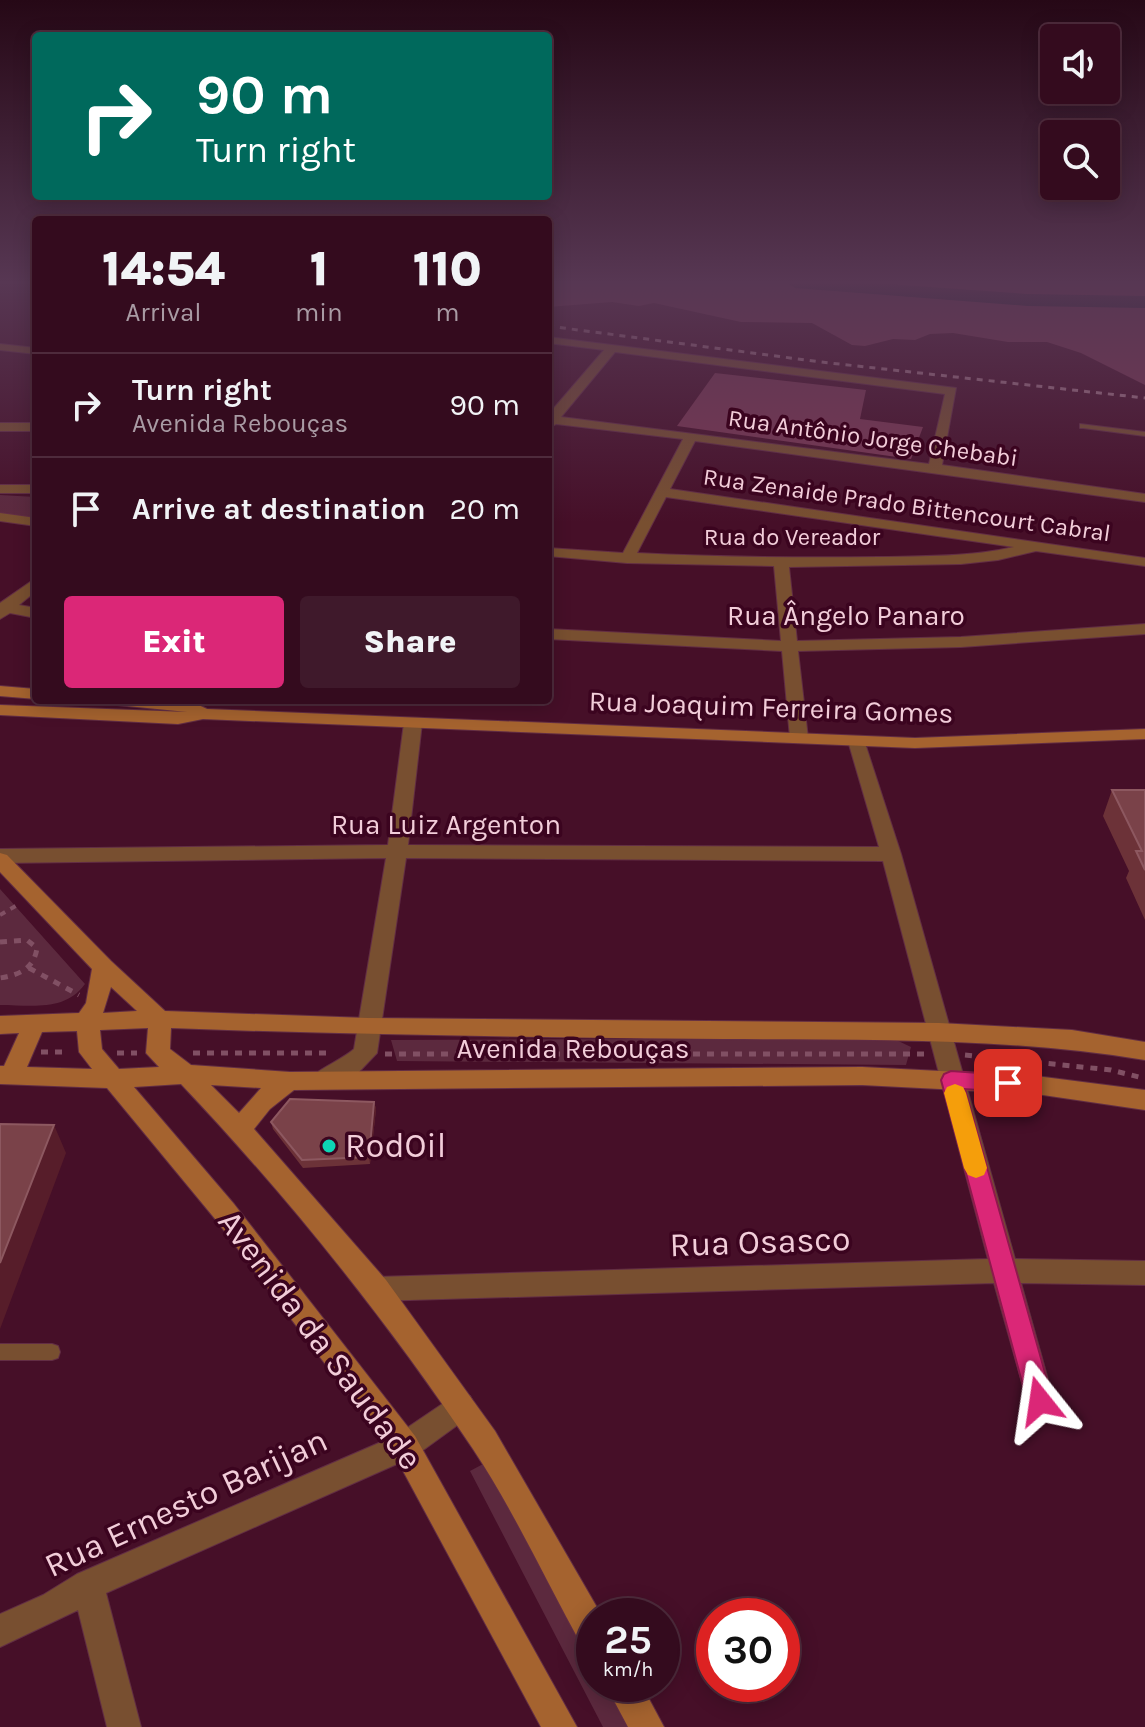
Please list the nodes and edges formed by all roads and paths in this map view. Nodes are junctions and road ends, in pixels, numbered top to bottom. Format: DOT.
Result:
graph roads {
  1 [pos="599,363"];
  2 [pos="721,363"];
  3 [pos="552,419"];
  4 [pos="552,421"];
  5 [pos="1083,426"];
  6 [pos="0,427"];
  7 [pos="32,427"];
  8 [pos="1145,434"];
  9 [pos="691,436"];
  10 [pos="935,468"];
  11 [pos="0,489"];
  12 [pos="32,489"];
  13 [pos="662,492"];
  14 [pos="1145,498"];
  15 [pos="0,517"];
  16 [pos="32,521"];
  17 [pos="1035,546"];
  18 [pos="552,552"];
  19 [pos="627,559"];
  20 [pos="781,562"];
  21 [pos="1145,562"];
  22 [pos="32,586"];
  23 [pos="2,609"];
  24 [pos="32,613"];
  25 [pos="1145,629"];
  26 [pos="552,634"];
  27 [pos="788,646"];
  28 [pos="0,691"];
  29 [pos="32,694"];
  30 [pos="168,704"];
  31 [pos="193,706"];
  32 [pos="0,710"];
  33 [pos="413,723"];
  34 [pos="1145,734"];
  35 [pos="799,738"];
  36 [pos="857,741"];
  37 [pos="397,851"];
  38 [pos="891,854"];
  39 [pos="0,858"];
  40 [pos="0,942"];
  41 [pos="103,967"];
  42 [pos="29,968"];
  43 [pos="0,978"];
  44 [pos="92,1012"];
  45 [pos="160,1019"];
  46 [pos="0,1025"];
  47 [pos="34,1025"];
  48 [pos="368,1027"];
  49 [pos="942,1043"];
  50 [pos="1145,1051"];
  51 [pos="22,1052"];
  52 [pos="91,1052"];
  53 [pos="158,1053"];
  54 [pos="365,1053"];
  55 [pos="186,1074"];
  56 [pos="6,1075"];
  57 [pos="1145,1078"];
  58 [pos="113,1079"];
  59 [pos="322,1080"];
  60 [pos="951,1080"];
  61 [pos="290,1081"];
  62 [pos="1145,1100"];
  63 [pos="241,1131"];
  64 [pos="1004,1271"];
  65 [pos="1145,1273"];
  66 [pos="376,1289"];
  67 [pos="0,1352"];
  68 [pos="52,1352"];
  69 [pos="1040,1401"];
  70 [pos="460,1406"];
  71 [pos="405,1446"];
  72 [pos="88,1585"];
  73 [pos="576,1602"];
  74 [pos="0,1631"];
  75 [pos="632,1702"];
  76 [pos="124,1727"];
  77 [pos="560,1727"];
  78 [pos="647,1727"];
  1 -- 3 [label="street"];
  2 -- 10 [label="street"];
  4 -- 9 [label="street, Rua Antônio Jorge Chebabi"];
  5 -- 8 [label="lane"];
  6 -- 7 [label="street"];
  9 -- 10 [label="street, Rua Antônio Jorge Chebabi"];
  9 -- 13 [label="street"];
  10 -- 14 [label="street, Rua Antônio Jorge Chebabi"];
  11 -- 12 [label="street"];
  13 -- 17 [label="street, Rua Zenaide Prado Bittencourt Cabral"];
  13 -- 19 [label="street"];
  15 -- 16 [label="street"];
  17 -- 20 [label="street, Rua do Vereador"];
  17 -- 21 [label="street, Rua Zenaide Prado Bittencourt Cabral"];
  18 -- 19 [label="street, Rua do Vereador"];
  19 -- 20 [label="street, Rua do Vereador"];
  20 -- 27 [label="street"];
  22 -- 23 [label="street"];
  23 -- 24 [label="street"];
  25 -- 27 [label="street, Rua Ângelo Panaro"];
  26 -- 27 [label="street, Rua Ângelo Panaro"];
  27 -- 35 [label="street"];
  28 -- 29 [label="street"];
  30 -- 31 [label="street, Rua Joaquim Ferreira Gomes"];
  31 -- 32 [label="street, Rua Joaquim Ferreira Gomes"];
  31 -- 33 [label="street, Rua Joaquim Ferreira Gomes"];
  33 -- 35 [label="street, Rua Joaquim Ferreira Gomes"];
  33 -- 37 [label="street"];
  34 -- 36 [label="street, Rua Joaquim Ferreira Gomes"];
  35 -- 36 [label="street, Rua Joaquim Ferreira Gomes"];
  36 -- 38 [label="street"];
  37 -- 38 [label="street, Rua Luiz Argenton"];
  37 -- 39 [label="street, Rua Luiz Argenton"];
  37 -- 48 [label="street"];
  38 -- 49 [label="street"];
  39 -- 41 [label="street"];
  40 -- 42 [label="path"];
  41 -- 44 [label="street"];
  41 -- 45 [label="street"];
  42 -- 43 [label="path"];
  42 -- 44 [label="path"];
  44 -- 45 [label="street, Avenida Rebouças"];
  44 -- 47 [label="street, Avenida Rebouças"];
  44 -- 52 [label="street"];
  45 -- 48 [label="street, Avenida Rebouças"];
  45 -- 53 [label="street"];
  46 -- 47 [label="street, Avenida Rebouças"];
  47 -- 51 [label="street"];
  48 -- 49 [label="street, Avenida Rebouças"];
  48 -- 54 [label="street"];
  49 -- 50 [label="street, Avenida Rebouças"];
  49 -- 54 [label="path"];
  49 -- 57 [label="path"];
  49 -- 60 [label="street"];
  51 -- 52 [label="path"];
  51 -- 56 [label="street"];
  52 -- 53 [label="path"];
  52 -- 58 [label="street, Avenida da Saudade"];
  53 -- 54 [label="path"];
  53 -- 55 [label="street"];
  54 -- 59 [label="street"];
  55 -- 58 [label="street, Avenida Rebouças"];
  55 -- 61 [label="street, Avenida Rebouças"];
  55 -- 63 [label="street"];
  56 -- 58 [label="street, Avenida Rebouças"];
  58 -- 71 [label="street, Avenida da Saudade"];
  59 -- 60 [label="street, Avenida Rebouças"];
  59 -- 61 [label="street, Avenida Rebouças"];
  60 -- 62 [label="street, Avenida Rebouças"];
  60 -- 64 [label="street"];
  61 -- 63 [label="street"];
  63 -- 66 [label="street"];
  64 -- 65 [label="street, Rua Osasco"];
  64 -- 66 [label="street, Rua Osasco"];
  64 -- 69 [label="street"];
  66 -- 70 [label="street"];
  67 -- 68 [label="lane"];
  70 -- 71 [label="street, Rua Ernesto Barijan"];
  70 -- 73 [label="street"];
  71 -- 72 [label="street, Rua Ernesto Barijan"];
  71 -- 77 [label="street, Avenida da Saudade"];
  72 -- 74 [label="street, Rua Ernesto Barijan"];
  72 -- 76 [label="street"];
  75 -- 78 [label="street"];
}
